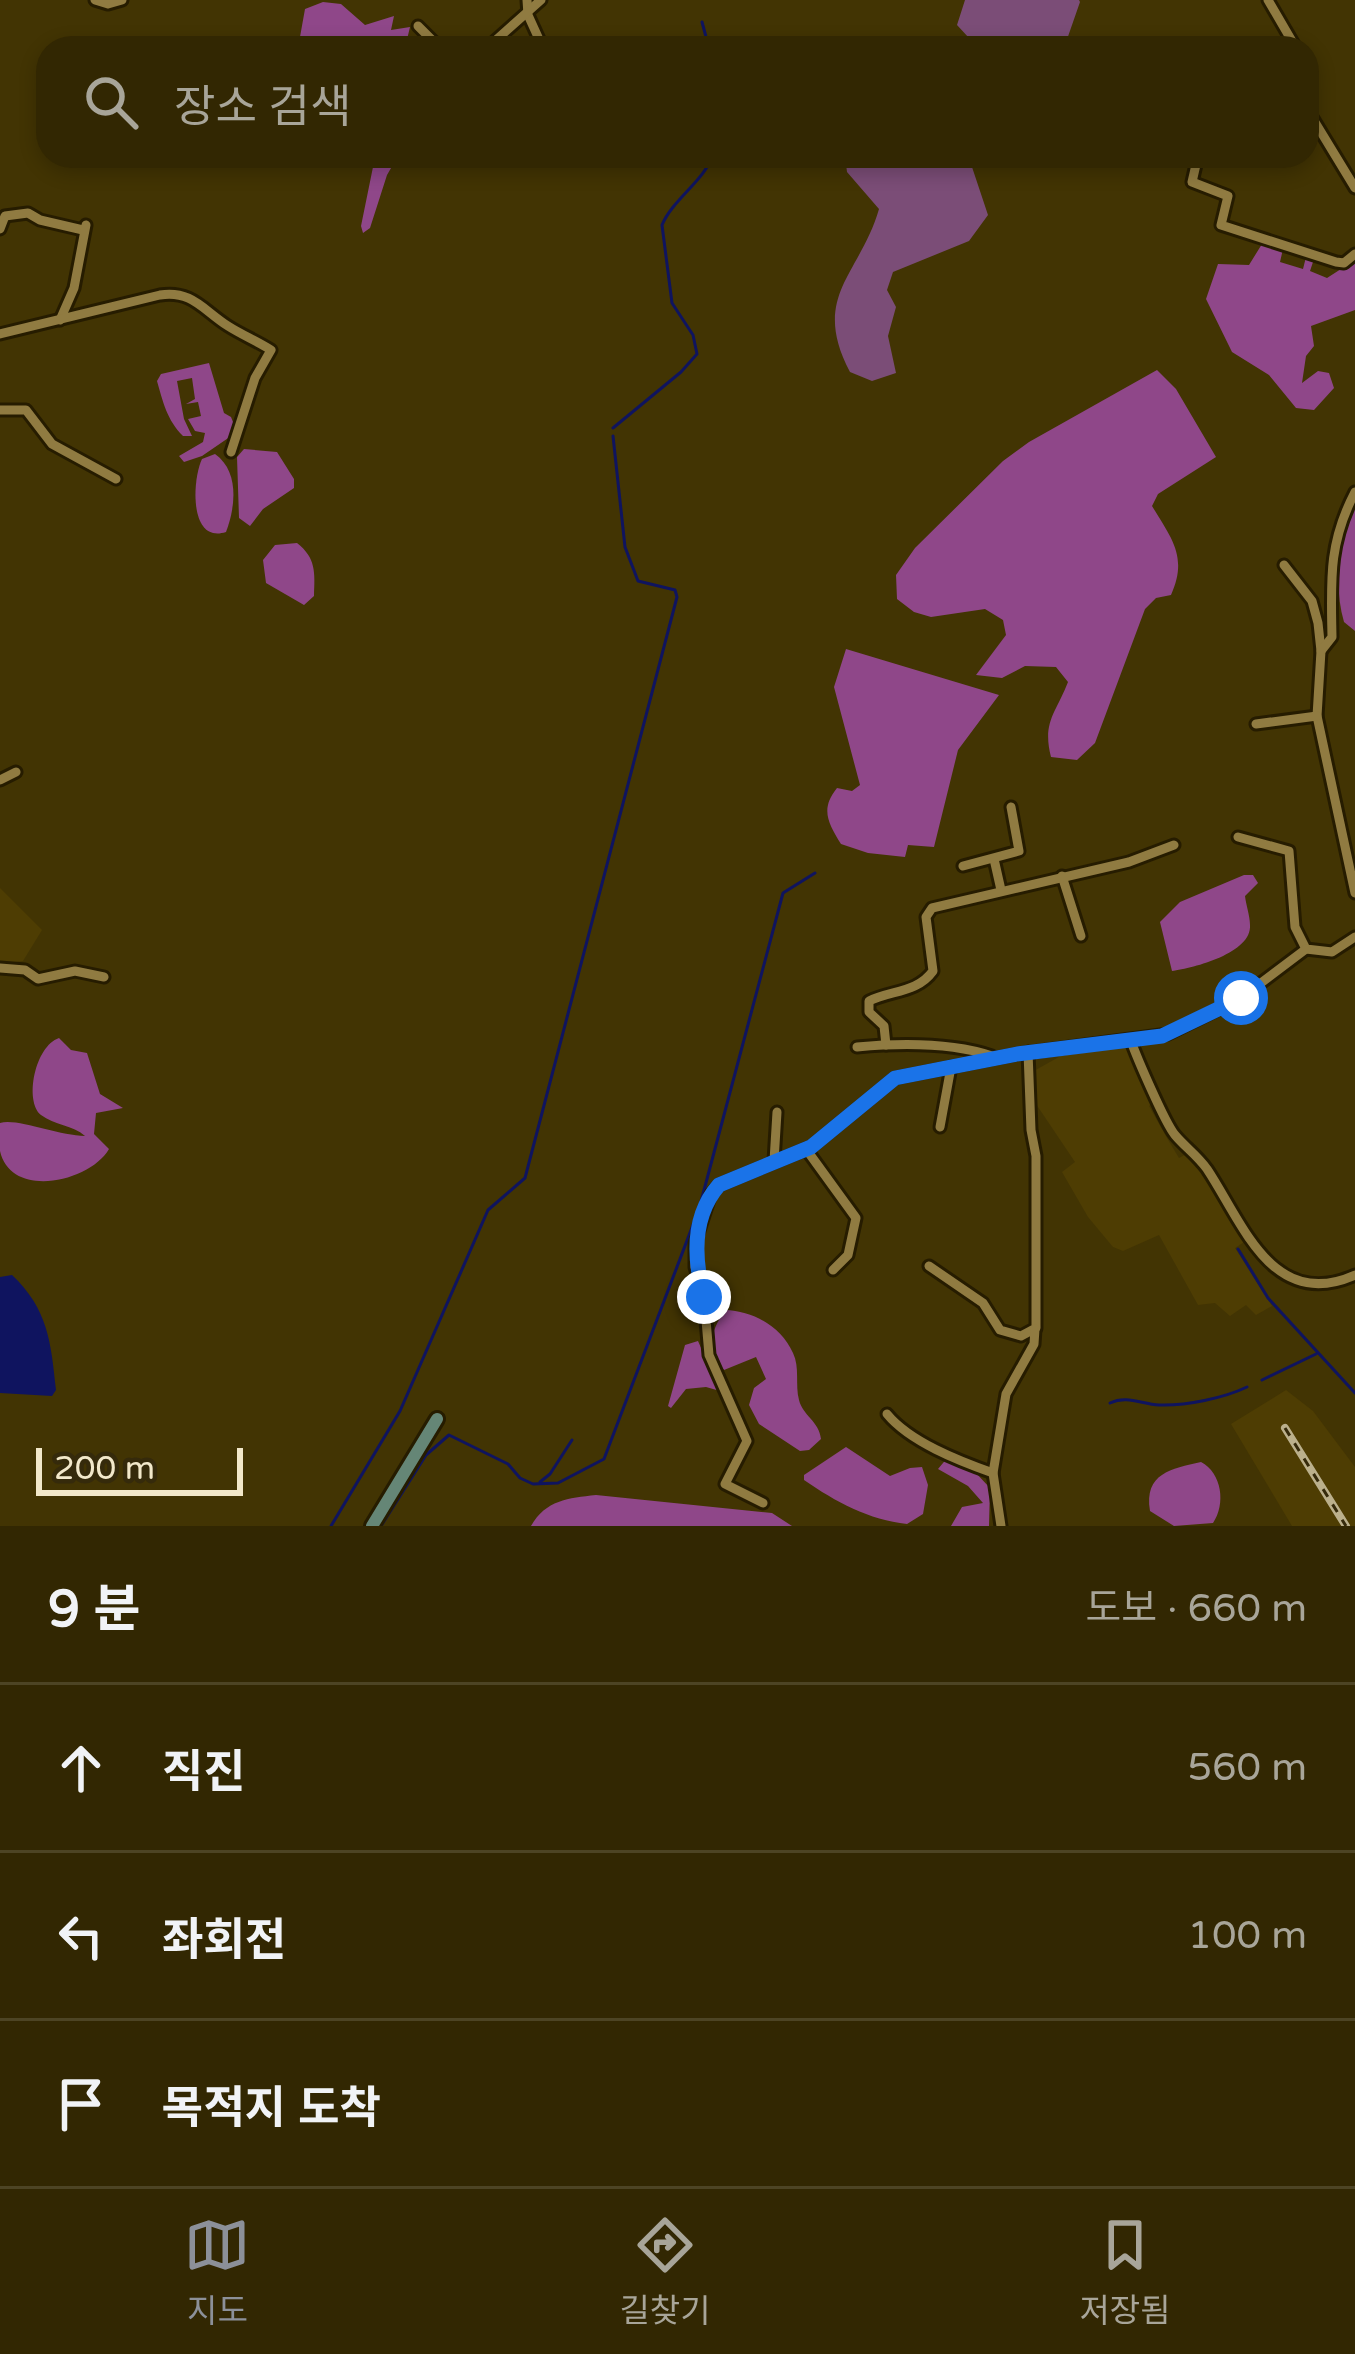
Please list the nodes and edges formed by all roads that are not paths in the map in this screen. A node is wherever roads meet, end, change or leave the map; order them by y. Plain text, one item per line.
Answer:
1 (95, 0) edge
2 (122, 0) edge
3 (527, 0) edge
4 (542, 0) edge
5 (1268, 0) edge
6 (528, 15) junction
7 (418, 26) dead end
8 (428, 36) edge
9 (502, 36) edge
10 (538, 36) edge
11 (1289, 36) edge
12 (1319, 131) edge
13 (1195, 168) edge
14 (1355, 188) edge
15 (0, 229) edge
16 (1355, 254) edge
17 (60, 320) junction
18 (0, 334) edge
19 (0, 410) edge
20 (231, 452) dead end
21 (116, 479) dead end
22 (1355, 492) edge
23 (1283, 565) dead end
24 (1322, 651) junction
25 (1317, 716) junction
26 (1256, 724) dead end
27 (16, 772) dead end
28 (0, 780) edge
29 (1011, 807) dead end
30 (1238, 837) dead end
31 (1174, 845) dead end
32 (994, 859) junction
33 (963, 866) dead end
34 (1062, 876) junction
35 (1001, 890) junction
36 (1355, 893) edge
37 (1081, 936) dead end
38 (1355, 937) edge
39 (1306, 949) junction
40 (0, 968) edge
41 (104, 977) dead end
42 (1131, 1041) junction
43 (886, 1045) junction
44 (857, 1047) dead end
45 (1028, 1052) junction
46 (997, 1058) junction
47 (951, 1067) junction
48 (777, 1112) dead end
49 (940, 1127) dead end
50 (806, 1149) junction
51 (774, 1161) junction
52 (929, 1266) dead end
53 (833, 1270) dead end
54 (1355, 1275) edge
55 (1034, 1329) junction
56 (887, 1414) dead end
57 (437, 1419) dead end
58 (993, 1473) junction
59 (763, 1503) dead end
60 (372, 1526) edge
61 (1001, 1526) edge

1 - 2 street
3 - 6 street
4 - 6 street
5 - 11 street
6 - 9 street
6 - 10 street
7 - 8 street
12 - 14 street
13 - 16 street
15 - 17 street
17 - 18 street
17 - 20 street
19 - 21 street
22 - 24 street
23 - 24 street
24 - 25 street
25 - 26 street
25 - 36 street
27 - 28 street
29 - 32 street
30 - 39 street
31 - 34 street
32 - 33 street
32 - 35 street
34 - 35 street
34 - 37 street
35 - 43 street
38 - 39 street
39 - 42 street
40 - 41 street
42 - 45 street
42 - 54 street
43 - 44 street
43 - 46 street
45 - 46 street
45 - 55 street
46 - 47 street
47 - 49 street
47 - 50 street
48 - 51 street
50 - 51 street
50 - 53 street
51 - 59 street
52 - 55 street
55 - 58 street
56 - 58 street
57 - 60 main road
58 - 61 street

